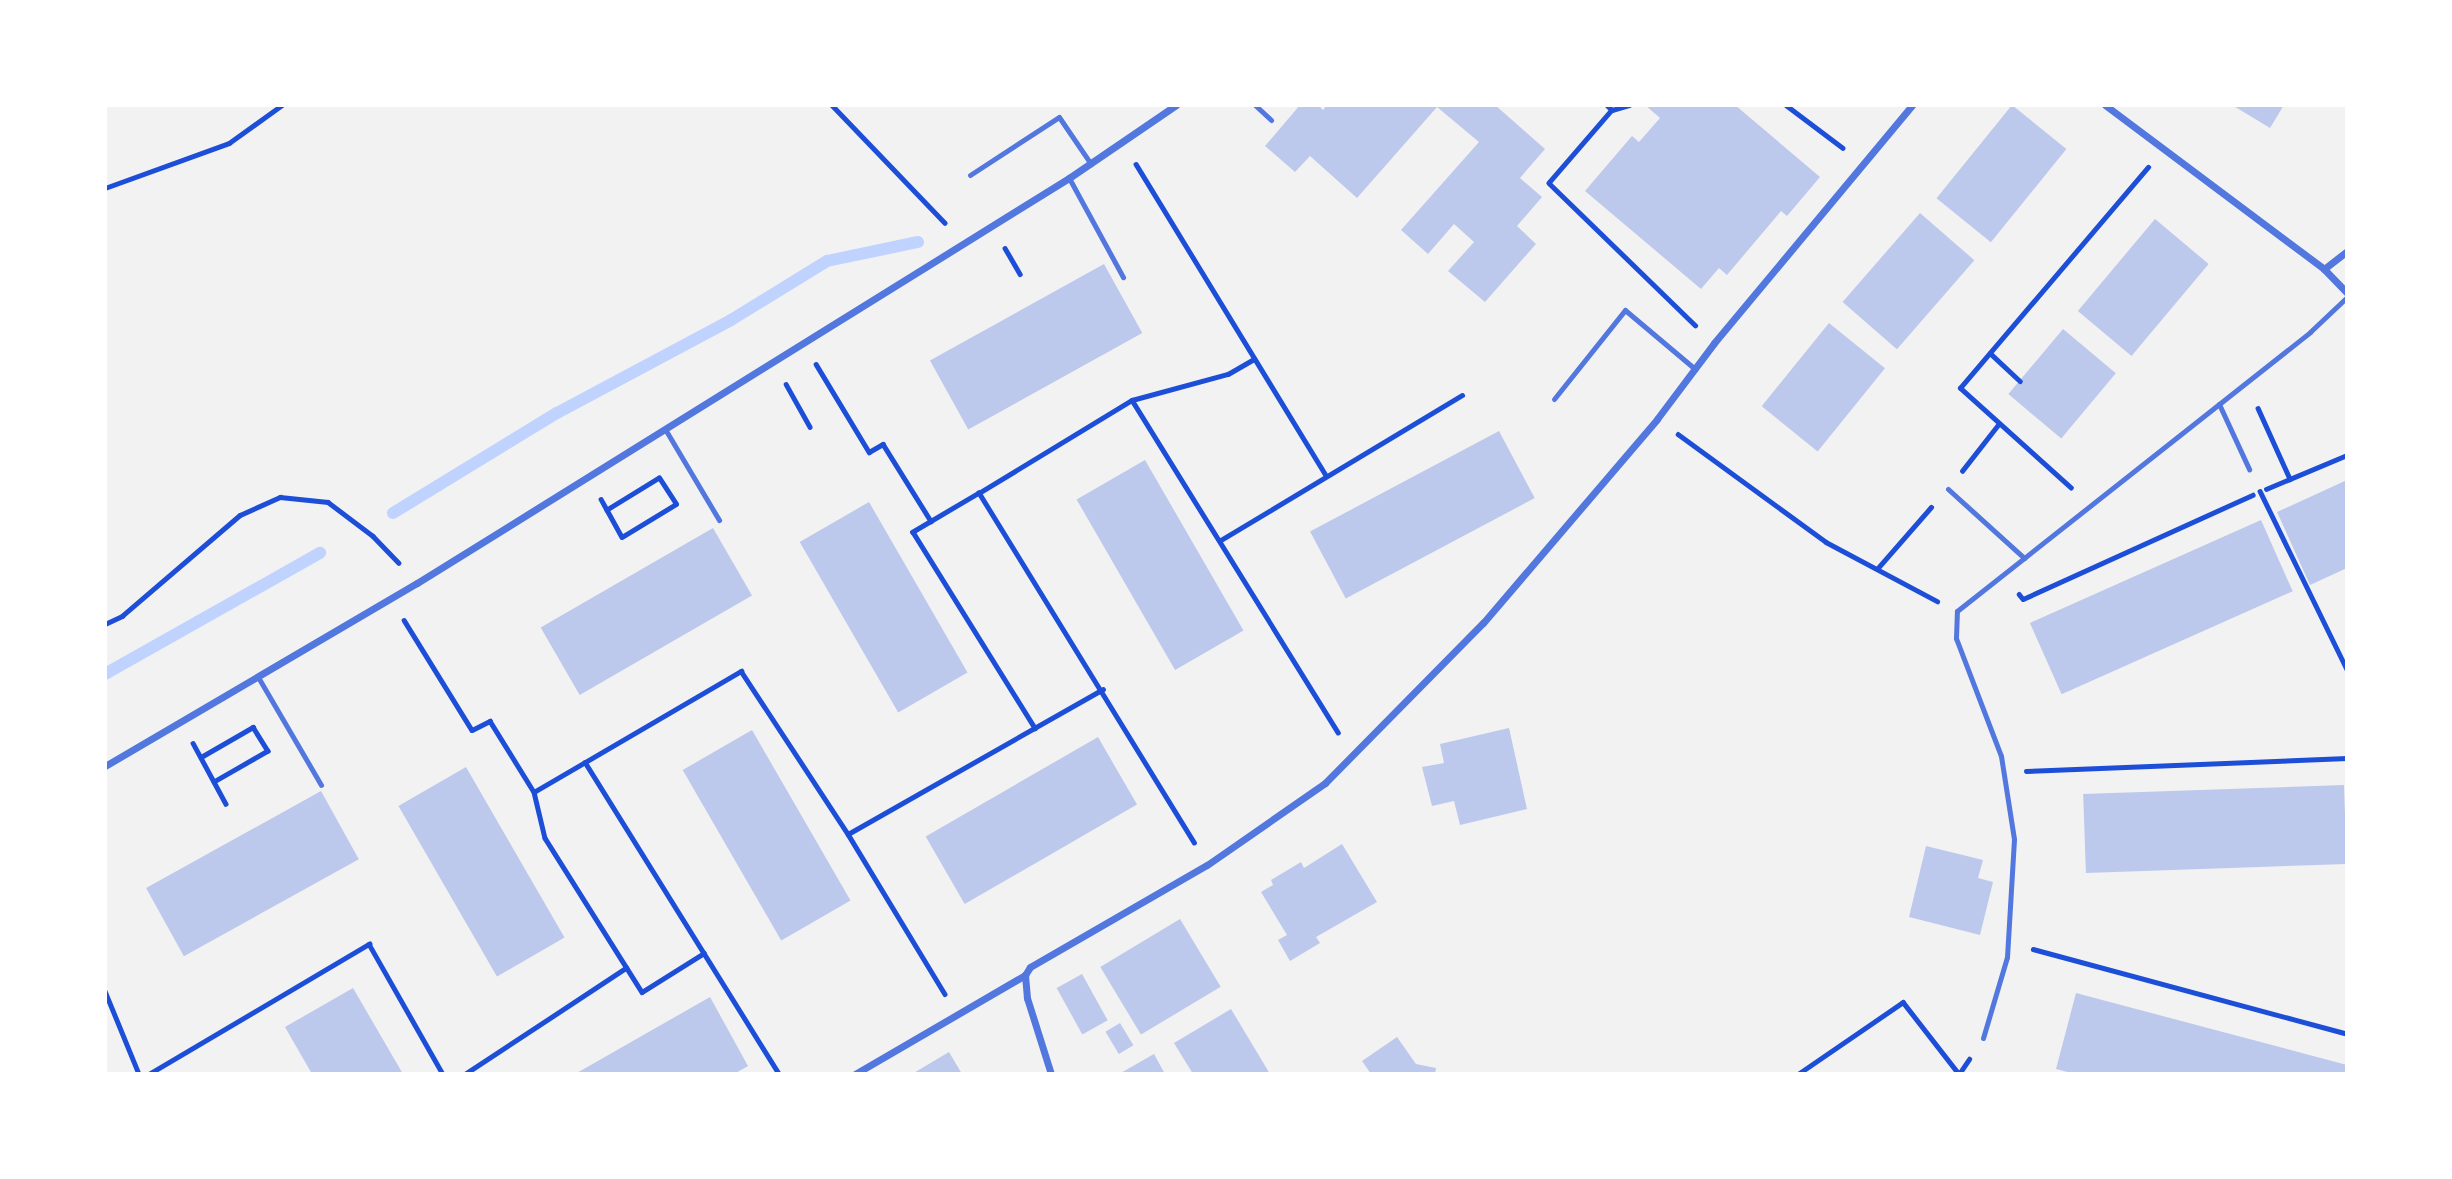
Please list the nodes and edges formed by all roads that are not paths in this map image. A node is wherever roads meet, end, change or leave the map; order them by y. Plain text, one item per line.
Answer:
1 (1176, 105) edge
2 (1255, 105) edge
3 (1912, 105) edge
4 (2105, 105) edge
5 (1271, 120) dead end
6 (1091, 164) junction
7 (970, 175) dead end
8 (1069, 178) junction
9 (2347, 251) edge
10 (2324, 269) junction
11 (1123, 277) dead end
12 (2347, 295) edge
13 (1695, 369) junction
14 (1554, 399) dead end
15 (2219, 404) junction
16 (665, 429) junction
17 (2249, 469) dead end
18 (1948, 489) dead end
19 (719, 520) dead end
20 (2024, 558) junction
21 (258, 677) junction
22 (105, 766) edge
23 (321, 785) dead end
24 (1025, 975) junction
25 (1983, 1038) dead end
26 (855, 1074) edge
27 (1051, 1074) edge

1 - 6 street
2 - 5 lane
3 - 13 street
4 - 10 street
6 - 7 lane
6 - 8 street
8 - 11 lane
8 - 16 street
9 - 10 street
10 - 12 street
12 - 15 lane
13 - 14 lane
13 - 24 street
15 - 17 lane
15 - 20 lane
16 - 19 lane
16 - 21 street
18 - 20 lane
20 - 25 lane
21 - 22 street
21 - 23 lane
24 - 26 street
24 - 27 street

